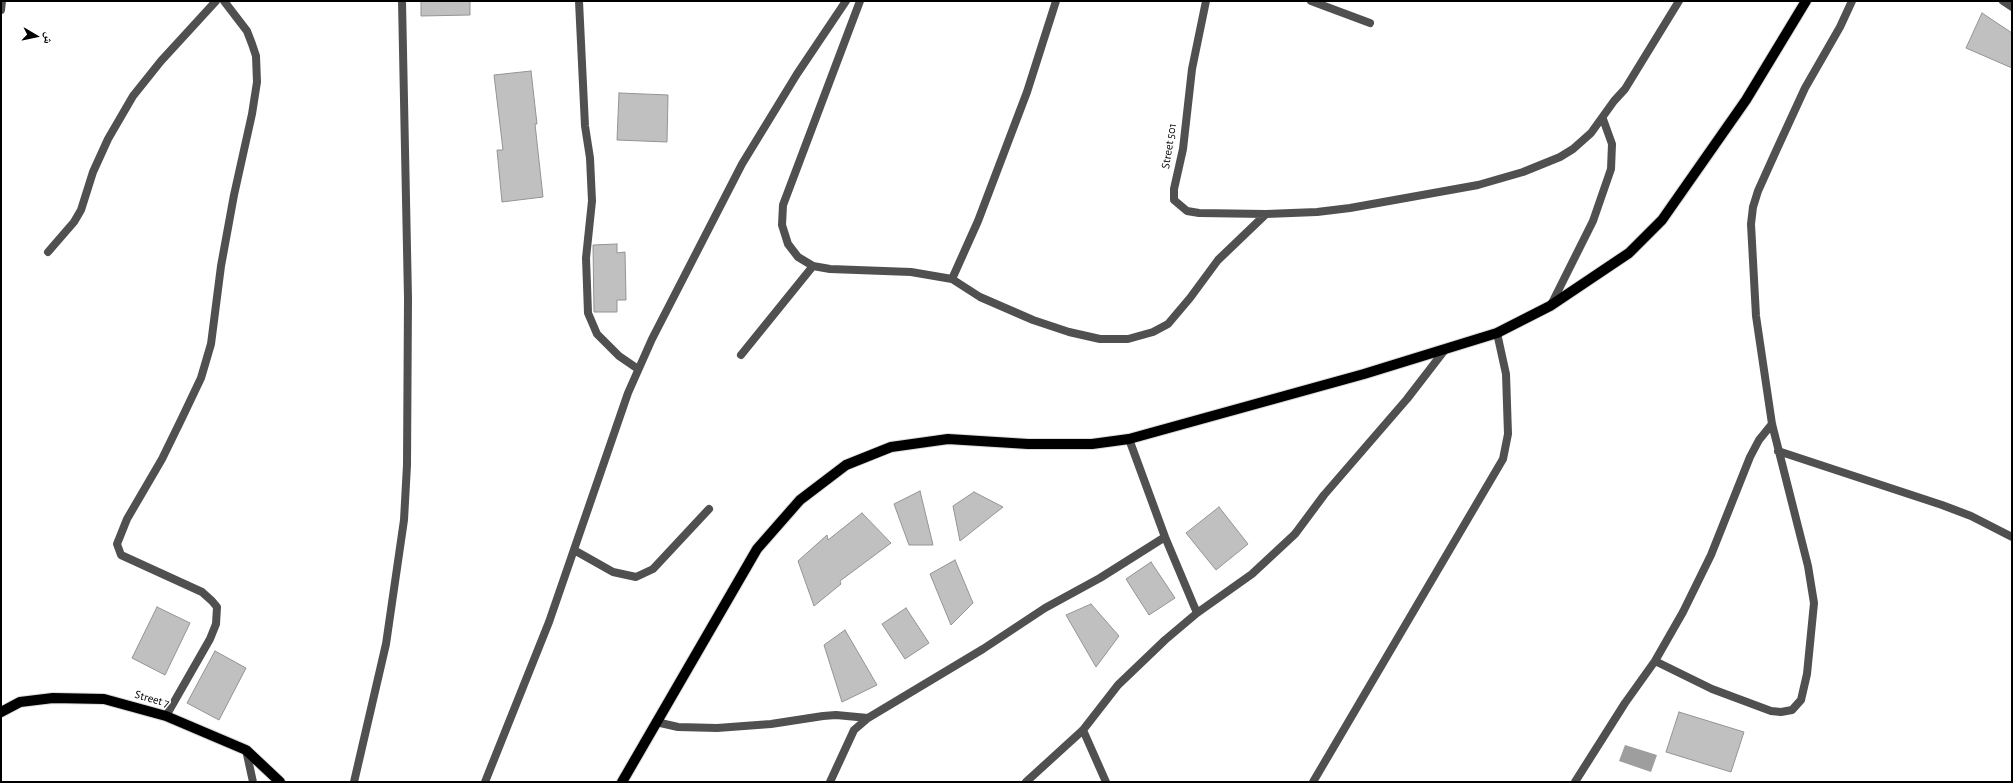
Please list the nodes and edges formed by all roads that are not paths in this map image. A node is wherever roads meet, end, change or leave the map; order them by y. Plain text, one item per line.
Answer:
1 (2, 1) edge
2 (216, 1) edge
3 (224, 1) edge
4 (402, 1) edge
5 (579, 1) edge
6 (846, 1) edge
7 (860, 1) edge
8 (1056, 1) edge
9 (1206, 1) edge
10 (1311, 1) edge
11 (1679, 1) edge
12 (1806, 1) edge
13 (1852, 1) edge
14 (2003, 1) edge
15 (2012, 7) edge
16 (1, 10) edge
17 (1370, 23) dead end
18 (1603, 119) junction
19 (1266, 214) junction
20 (48, 252) dead end
21 (813, 266) junction
22 (952, 279) junction
23 (1550, 306) junction
24 (1497, 333) junction
25 (1444, 351) junction
26 (741, 355) dead end
27 (638, 369) junction
28 (1772, 424) junction
29 (1129, 439) junction
30 (1778, 451) junction
31 (709, 509) dead end
32 (1165, 537) junction
33 (2012, 537) edge
34 (574, 550) junction
35 (1197, 613) junction
36 (1655, 661) junction
37 (1, 712) edge
38 (166, 716) junction
39 (868, 718) junction
40 (656, 722) junction
41 (1083, 730) junction
42 (246, 750) junction
43 (252, 782) edge
44 (280, 782) edge
45 (354, 782) edge
46 (485, 782) edge
47 (622, 782) edge
48 (830, 782) edge
49 (1026, 782) edge
50 (1106, 782) edge
51 (1313, 782) edge
52 (1575, 782) edge

1 - 16 street
2 - 20 street
3 - 38 street
4 - 45 street
5 - 27 street
6 - 27 street
7 - 21 street
8 - 22 street
9 - 19 street, Street 501
10 - 17 street
11 - 18 street
12 - 23 main road
13 - 28 street
14 - 15 street
18 - 19 street
18 - 23 street
19 - 22 street
21 - 22 street
21 - 26 street
23 - 24 main road
24 - 25 main road
24 - 51 street
25 - 29 main road
25 - 35 street
27 - 34 street
28 - 30 street
28 - 36 street
29 - 32 street
29 - 40 main road
30 - 33 street
30 - 36 street
31 - 34 street
32 - 35 street
32 - 39 street
34 - 46 street
35 - 41 street
36 - 52 street
37 - 38 main road, Street 7
38 - 42 main road, Street 7
39 - 40 street
39 - 48 street
40 - 47 main road
41 - 49 street
41 - 50 street
42 - 43 street
42 - 44 main road, Street 7

